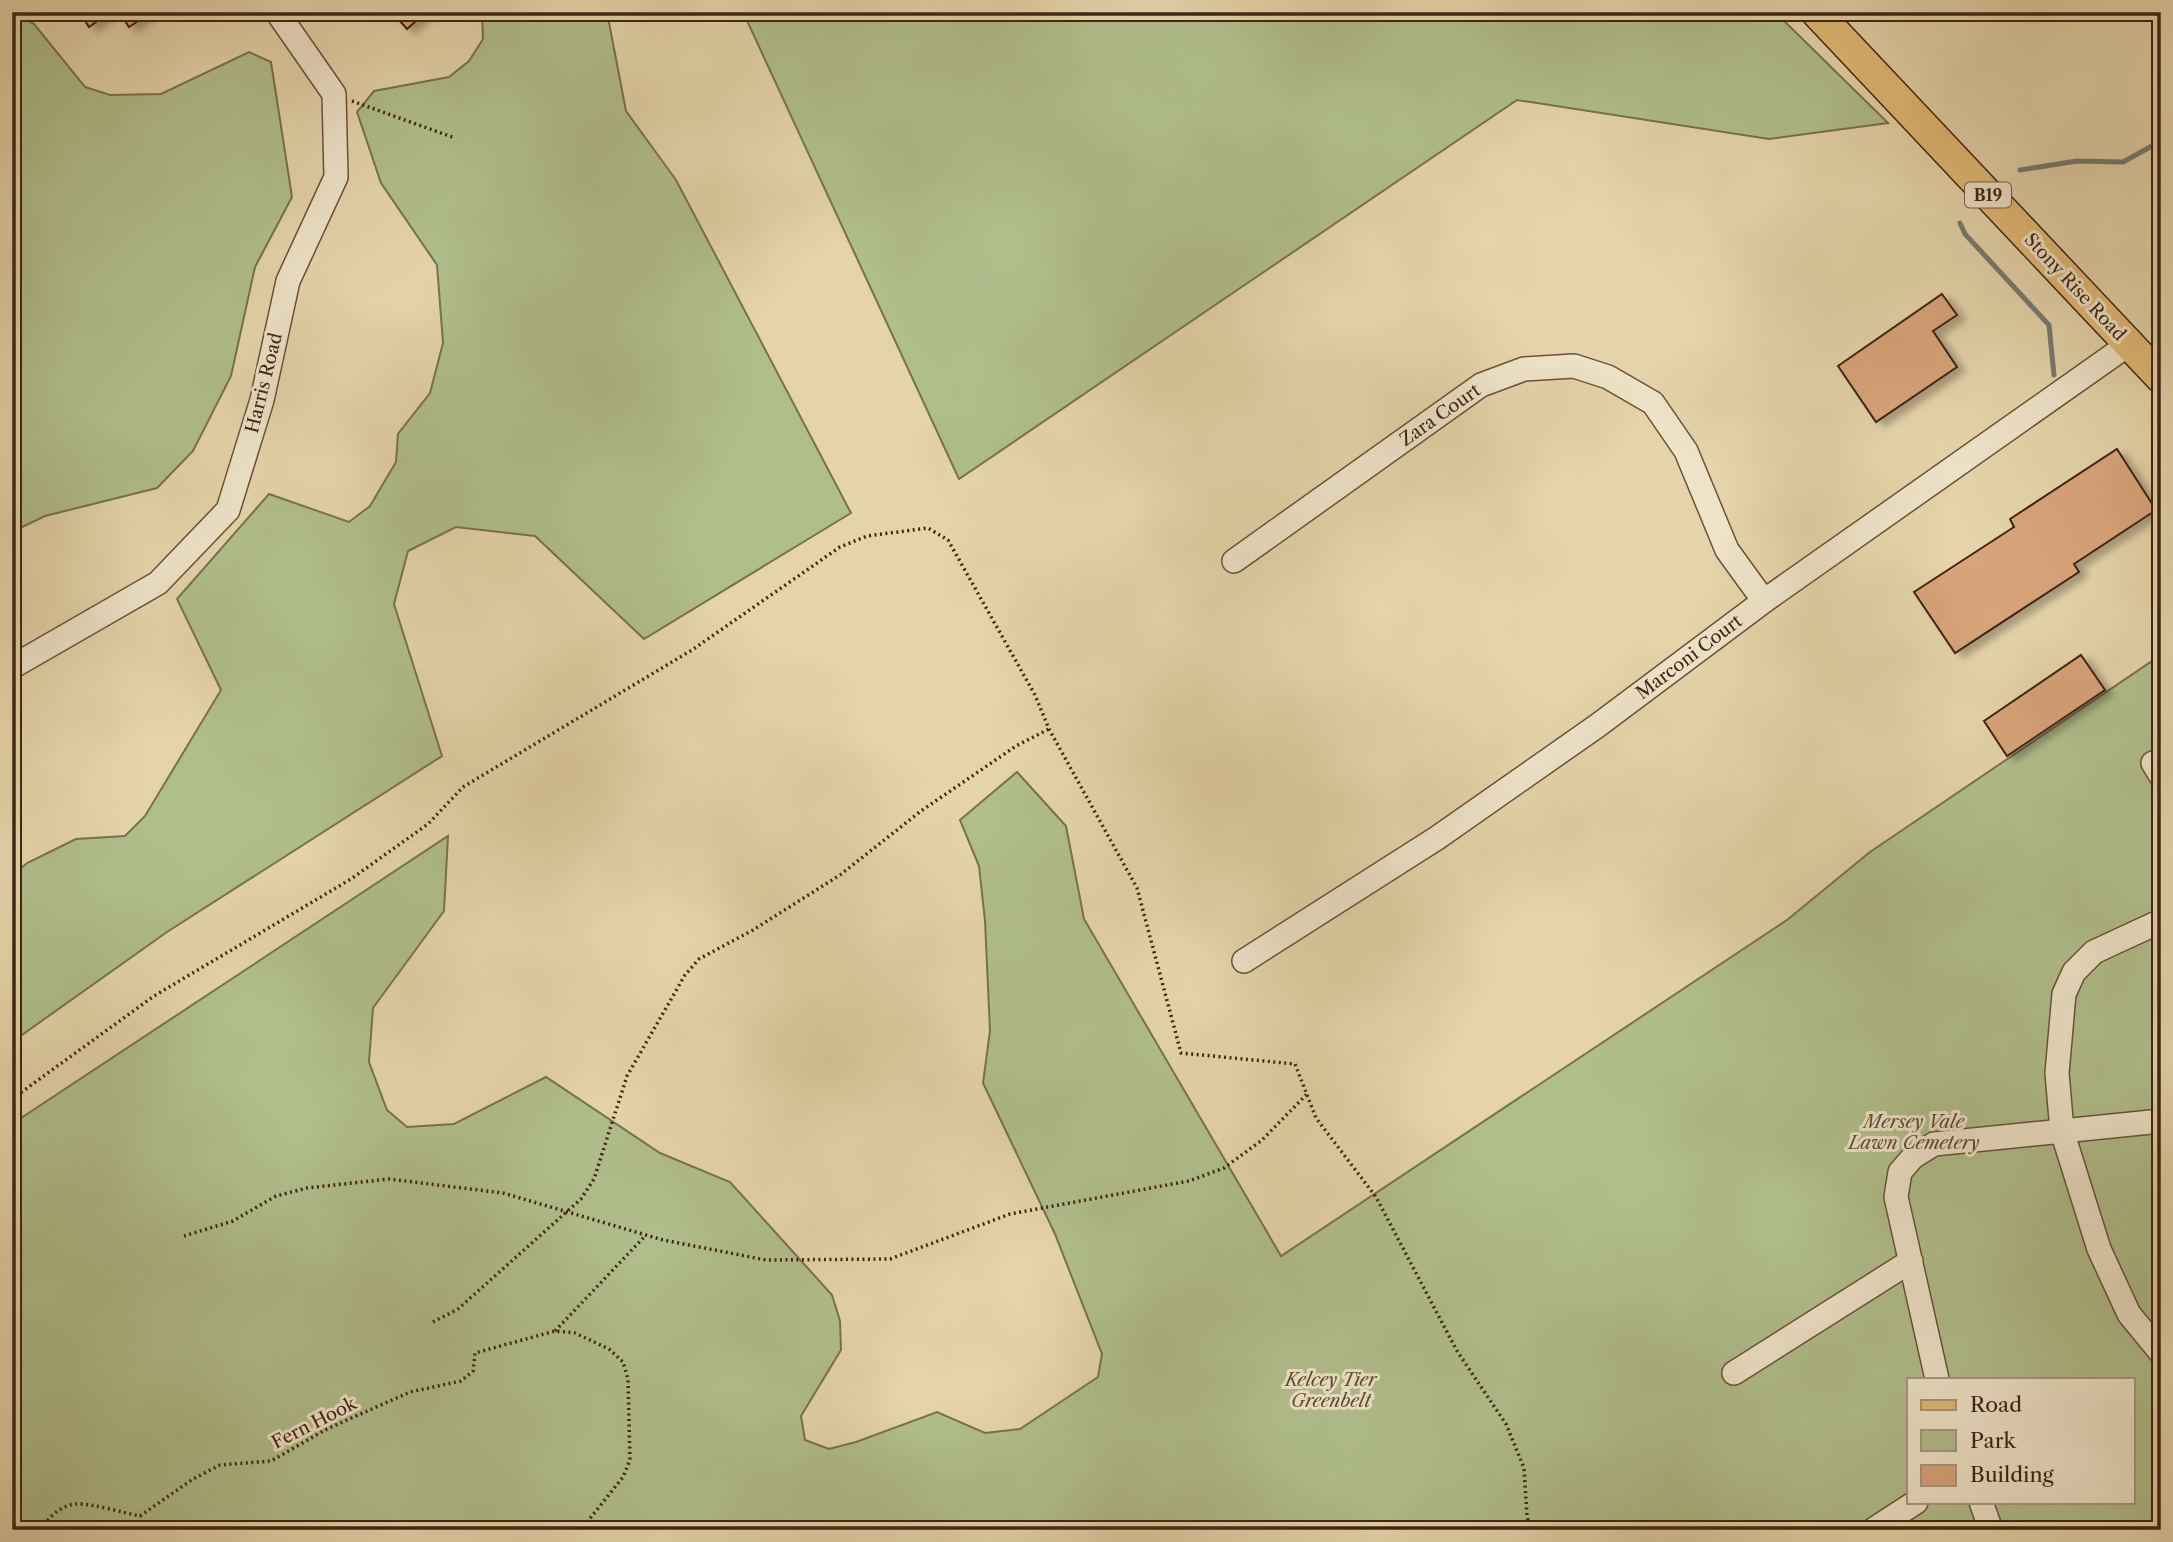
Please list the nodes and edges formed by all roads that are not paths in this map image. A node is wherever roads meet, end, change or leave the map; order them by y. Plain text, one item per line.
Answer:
1 (278, 12) edge
2 (1816, 12) edge
3 (2129, 344) junction
4 (2161, 378) edge
5 (1234, 561) dead end
6 (1764, 600) junction
7 (12, 667) edge
8 (2161, 921) edge
9 (1244, 961) dead end
10 (2161, 1121) edge
11 (2062, 1131) junction
12 (1910, 1261) junction
13 (2161, 1353) edge
14 (1734, 1373) dead end
15 (1937, 1378) edge
16 (1913, 1504) edge
17 (1982, 1504) edge
18 (1873, 1530) edge
19 (1991, 1530) edge

1 - 7 street, Harris Road
2 - 3 main road, Stony Rise Road / B19
3 - 4 main road, Stony Rise Road / B19
3 - 6 street, Marconi Court
5 - 6 street, Zara Court
6 - 9 street, Marconi Court
8 - 11 street
10 - 11 street
11 - 12 street
11 - 13 street
12 - 14 street
12 - 15 street
16 - 18 street
17 - 19 street

